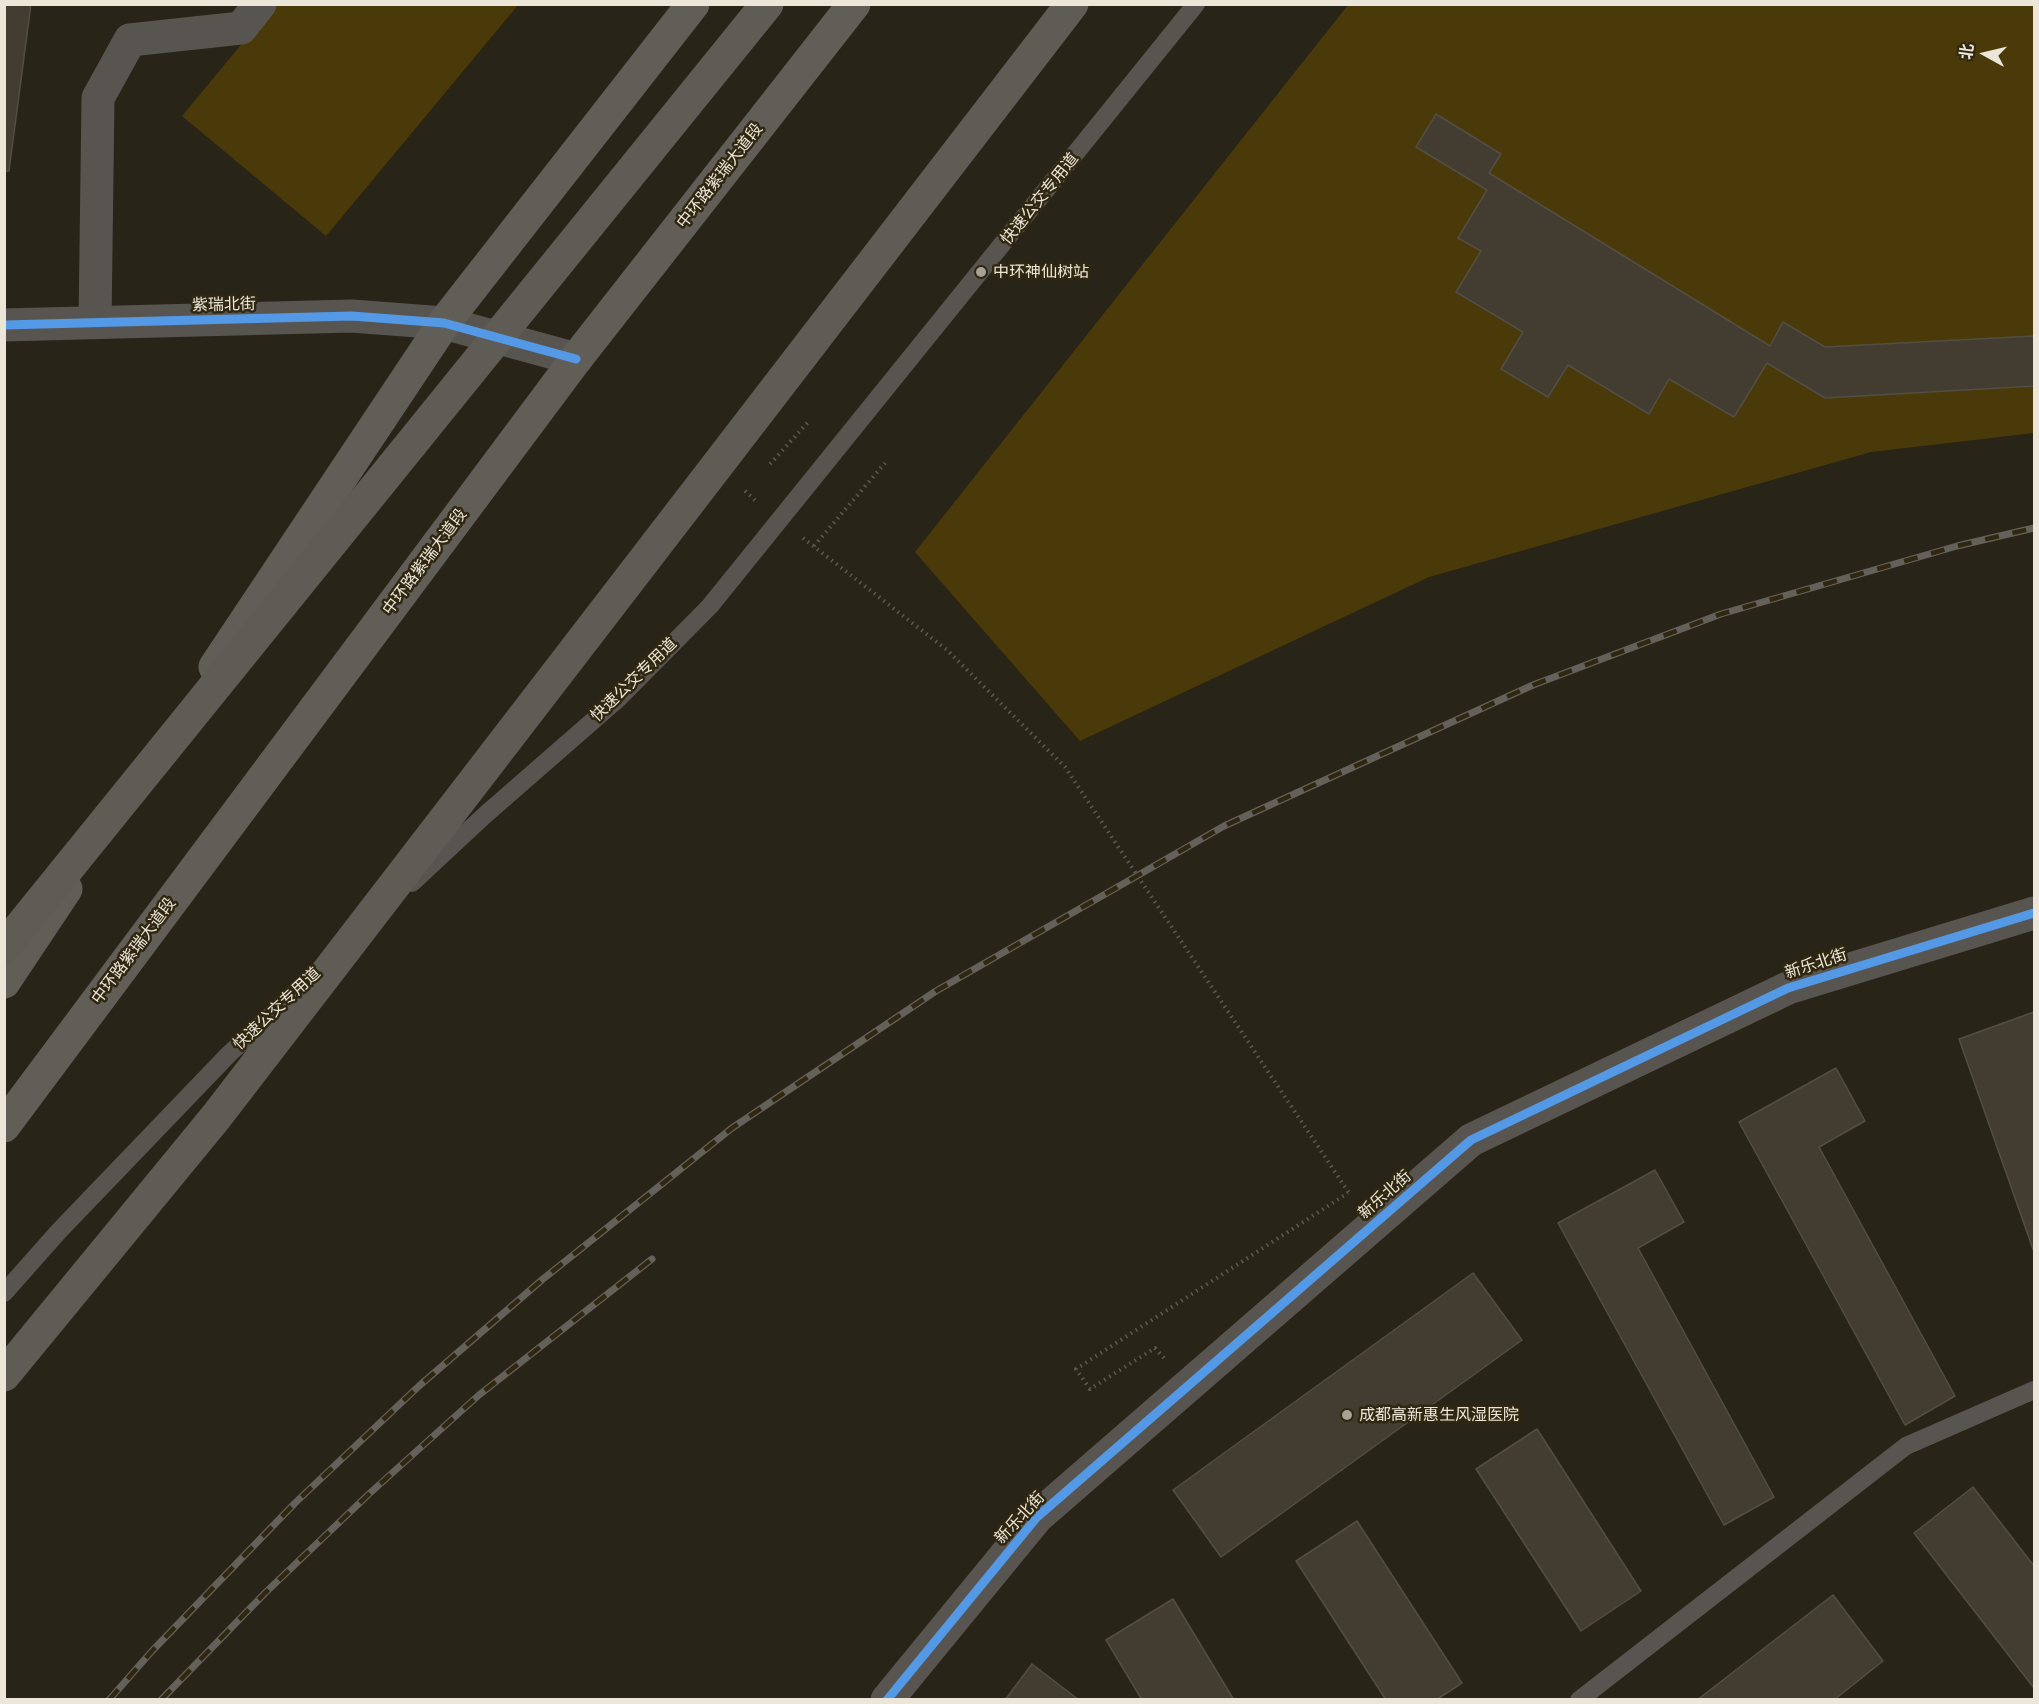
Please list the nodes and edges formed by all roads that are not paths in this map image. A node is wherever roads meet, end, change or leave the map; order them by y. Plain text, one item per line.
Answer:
1 (260, 4) edge
2 (693, 4) edge
3 (767, 4) edge
4 (854, 4) edge
5 (1072, 4) edge
6 (1196, 4) edge
7 (95, 323) junction
8 (444, 323) junction
9 (4, 325) edge
10 (576, 359) junction
11 (2034, 913) edge
12 (4, 947) edge
13 (4, 982) edge
14 (4, 1126) edge
15 (4, 1293) edge
16 (4, 1375) edge
17 (2034, 1390) edge
18 (887, 1700) edge
19 (1580, 1700) edge

1 - 7 street
2 - 8 main road
3 - 12 highway
4 - 10 main road, 中环路紫瑞大道段
5 - 16 highway
6 - 15 lane, 快速公交专用道
7 - 8 street, 紫瑞北街
7 - 9 street, 紫瑞北街
8 - 10 street, 紫瑞北街
8 - 13 main road
10 - 14 main road, 中环路紫瑞大道段
11 - 18 street, 新乐北街
17 - 19 lane

